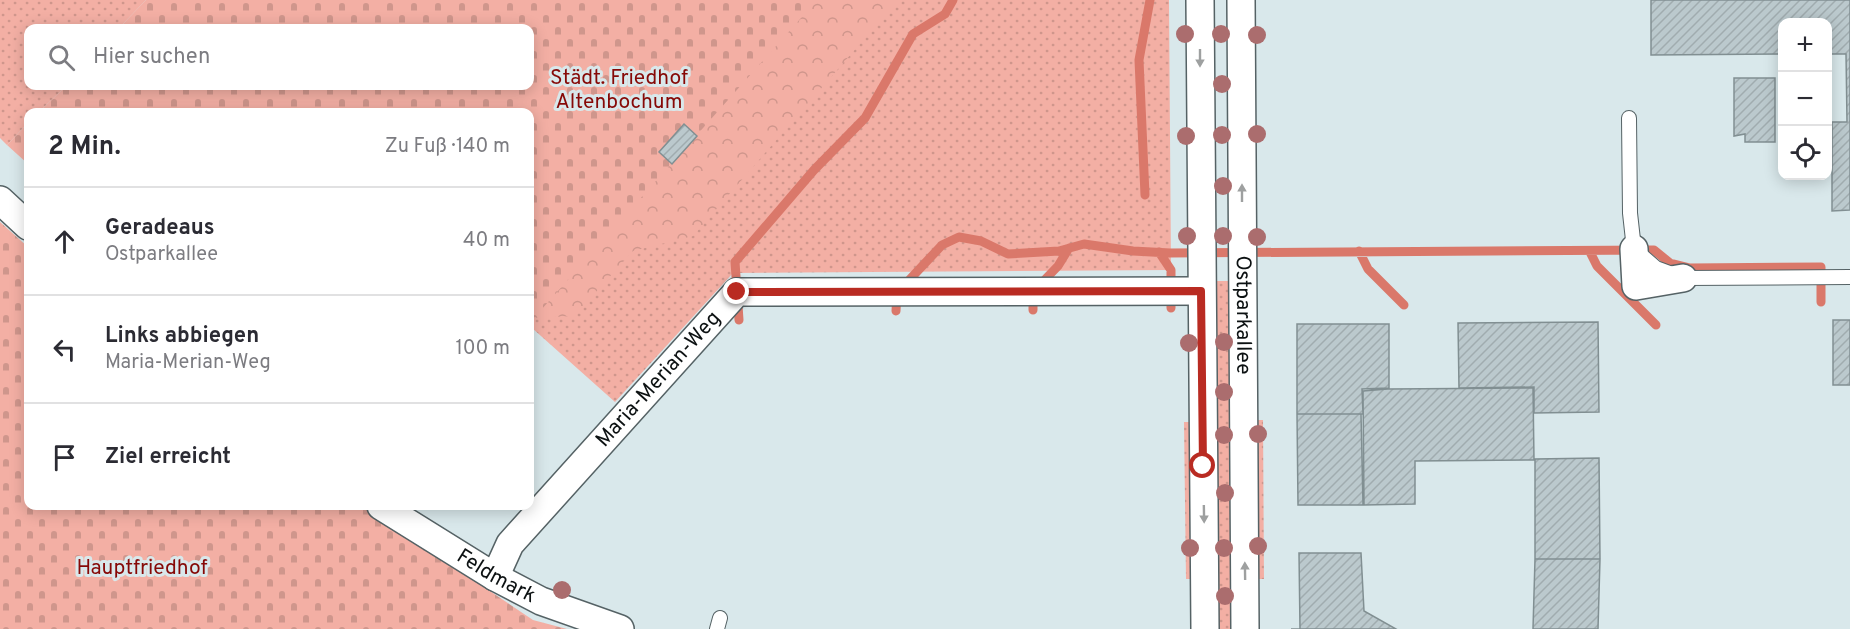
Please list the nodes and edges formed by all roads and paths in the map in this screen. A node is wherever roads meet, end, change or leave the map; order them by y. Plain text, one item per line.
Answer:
1 (1200, 0) edge
2 (1241, 0) edge
3 (1629, 118) dead end
4 (0, 200) edge
5 (24, 222) edge
6 (1634, 249) junction
7 (1850, 277) edge
8 (1683, 278) junction
9 (1201, 291) junction
10 (387, 510) edge
11 (495, 577) junction
12 (620, 629) edge
13 (1205, 629) edge
14 (1245, 629) edge

1 -> 9 street, Ostparkallee
14 -> 2 street, Ostparkallee
3 - 6 lane
4 - 5 street
6 - 8 lane
6 - 8 street
7 - 8 lane
9 - 11 street, Maria-Merian-Weg
9 -> 13 street, Ostparkallee
10 - 11 street, Feldmark
11 - 12 street, Feldmark

